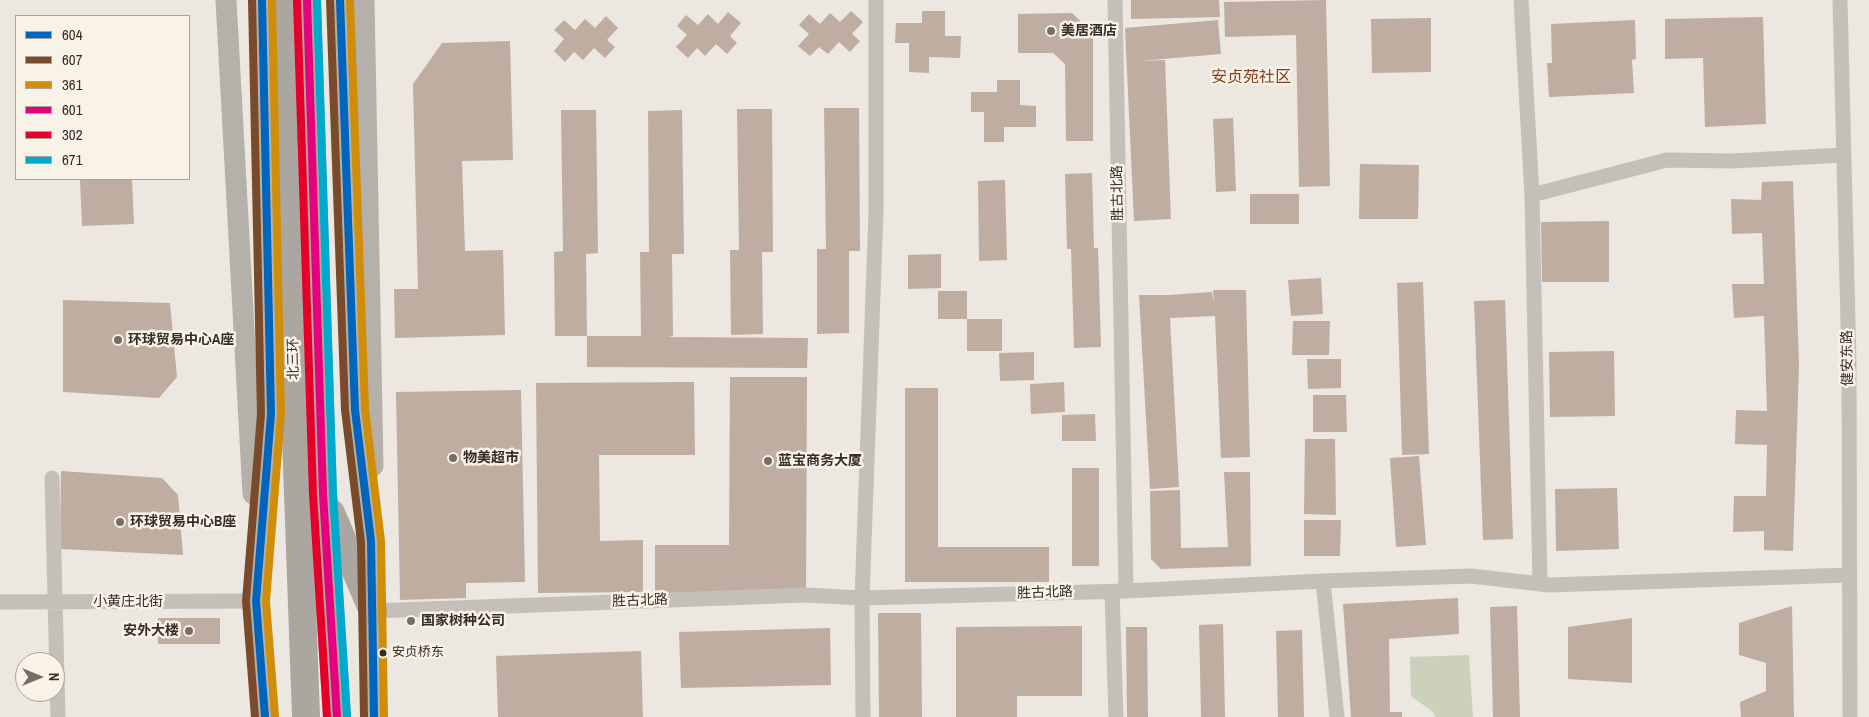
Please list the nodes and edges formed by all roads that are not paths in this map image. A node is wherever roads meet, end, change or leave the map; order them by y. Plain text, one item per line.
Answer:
1 (226, 0) edge
2 (262, 0) edge
3 (285, 0) edge
4 (307, 0) edge
5 (340, 0) edge
6 (364, 0) edge
7 (876, 0) edge
8 (1114, 0) edge
9 (1522, 0) edge
10 (1840, 0) edge
11 (1844, 155) junction
12 (1532, 195) junction
13 (296, 412) junction
14 (52, 478) dead end
15 (324, 494) junction
16 (371, 541) junction
17 (258, 573) junction
18 (1849, 575) junction
19 (1323, 581) junction
20 (1540, 584) junction
21 (1119, 591) junction
22 (862, 598) junction
23 (256, 600) junction
24 (0, 602) edge
25 (55, 602) junction
26 (373, 611) junction
27 (58, 717) edge
28 (265, 717) edge
29 (306, 717) edge
30 (337, 717) edge
31 (374, 717) edge
32 (863, 717) edge
33 (1116, 717) edge
34 (1337, 717) edge
35 (1850, 717) edge

1 - 17 street
2 - 13 street
3 - 13 highway, 北三环
4 - 13 highway, 北三环
5 - 16 street
6 - 16 street
7 - 22 street
8 - 21 street, 胜古北路
9 - 12 street
10 - 11 street, 健安东路
11 - 12 street
11 - 18 street, 健安东路
12 - 20 street
13 - 15 highway, 北三环
13 - 17 street
13 - 29 highway, 北三环
14 - 25 street
15 - 26 highway
15 - 30 highway, 北三环
16 - 26 street
17 - 23 street
18 - 20 street
18 - 35 street, 健安东路
19 - 20 street
19 - 21 street
19 - 34 street
21 - 22 street, 胜古北路
21 - 33 street
22 - 26 street, 胜古北路
22 - 32 street
23 - 25 street, 小黄庄北街
23 - 28 street
24 - 25 street, 小黄庄北街
25 - 27 street
26 - 31 street

